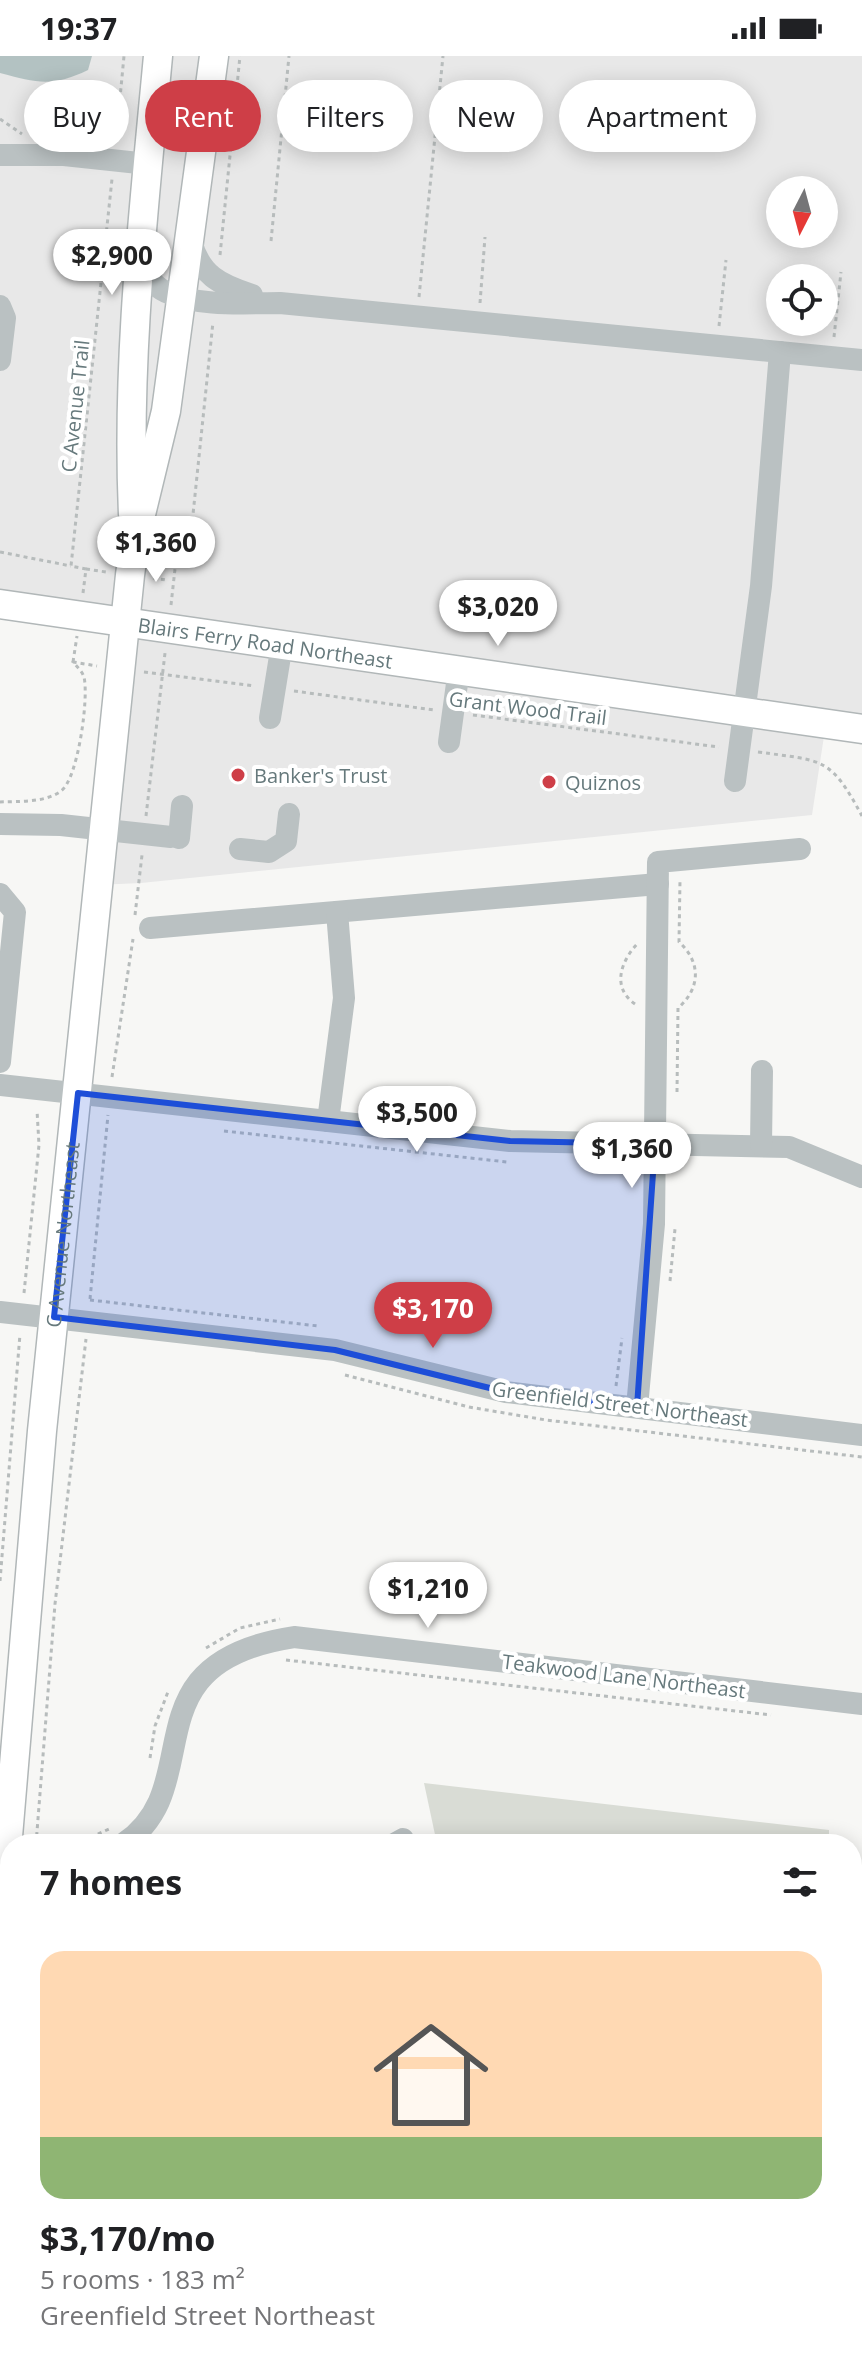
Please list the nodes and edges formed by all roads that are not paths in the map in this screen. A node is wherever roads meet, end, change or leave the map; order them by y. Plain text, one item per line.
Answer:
1 (158, 56) edge
2 (214, 56) edge
3 (0, 155) edge
4 (148, 164) junction
5 (191, 241) junction
6 (141, 264) junction
7 (184, 297) junction
8 (280, 303) junction
9 (0, 306) edge
10 (780, 352) junction
11 (0, 360) edge
12 (862, 360) edge
13 (135, 539) junction
14 (0, 604) edge
15 (125, 622) junction
16 (282, 644) junction
17 (459, 669) junction
18 (746, 710) junction
19 (270, 718) dead end
20 (862, 729) edge
21 (449, 742) dead end
22 (735, 781) dead end
23 (182, 806) dead end
24 (289, 814) dead end
25 (0, 824) edge
26 (102, 830) junction
27 (240, 849) dead end
28 (800, 849) dead end
29 (658, 884) junction
30 (0, 894) edge
31 (337, 912) junction
32 (150, 928) dead end
33 (0, 1062) edge
34 (762, 1071) dead end
35 (0, 1085) edge
36 (78, 1093) junction
37 (328, 1121) junction
38 (655, 1144) junction
39 (761, 1145) junction
40 (862, 1177) edge
41 (0, 1312) edge
42 (54, 1317) junction
43 (637, 1407) junction
44 (862, 1435) edge
45 (862, 1704) edge
46 (8, 1834) edge
47 (120, 1834) edge

1 - 4 main road, C Avenue Northeast
2 - 5 main road, C Avenue Northeast
3 - 4 street
4 - 6 main road, C Avenue Northeast
5 - 7 main road, C Avenue Northeast
5 - 8 street
6 - 7 street
6 - 13 main road, C Avenue Northeast
7 - 8 street
7 - 13 main road, C Avenue Northeast
8 - 10 street
9 - 11 street
10 - 12 street
10 - 18 street
13 - 15 main road, C Avenue Northeast
14 - 15 main road, Blairs Ferry Road Northeast
15 - 16 main road, Blairs Ferry Road Northeast
15 - 26 main road, C Avenue Northeast
16 - 17 main road, Blairs Ferry Road Northeast
16 - 19 street
17 - 18 main road, Blairs Ferry Road Northeast
17 - 21 street
18 - 20 main road, Blairs Ferry Road Northeast
18 - 22 street
23 - 26 street
24 - 27 street
25 - 26 street
26 - 36 main road, C Avenue Northeast
28 - 29 street
29 - 31 street
29 - 38 street
30 - 33 street
31 - 32 street
31 - 37 street
34 - 39 street
35 - 36 street
36 - 37 street
36 - 42 main road, C Avenue Northeast
37 - 38 street
38 - 39 street
38 - 43 street
39 - 40 street
41 - 42 street, Greenfield Street Northeast
42 - 43 street, Greenfield Street Northeast
42 - 46 main road, C Avenue Northeast
43 - 44 street, Greenfield Street Northeast
45 - 47 street, Teakwood Lane Northeast

